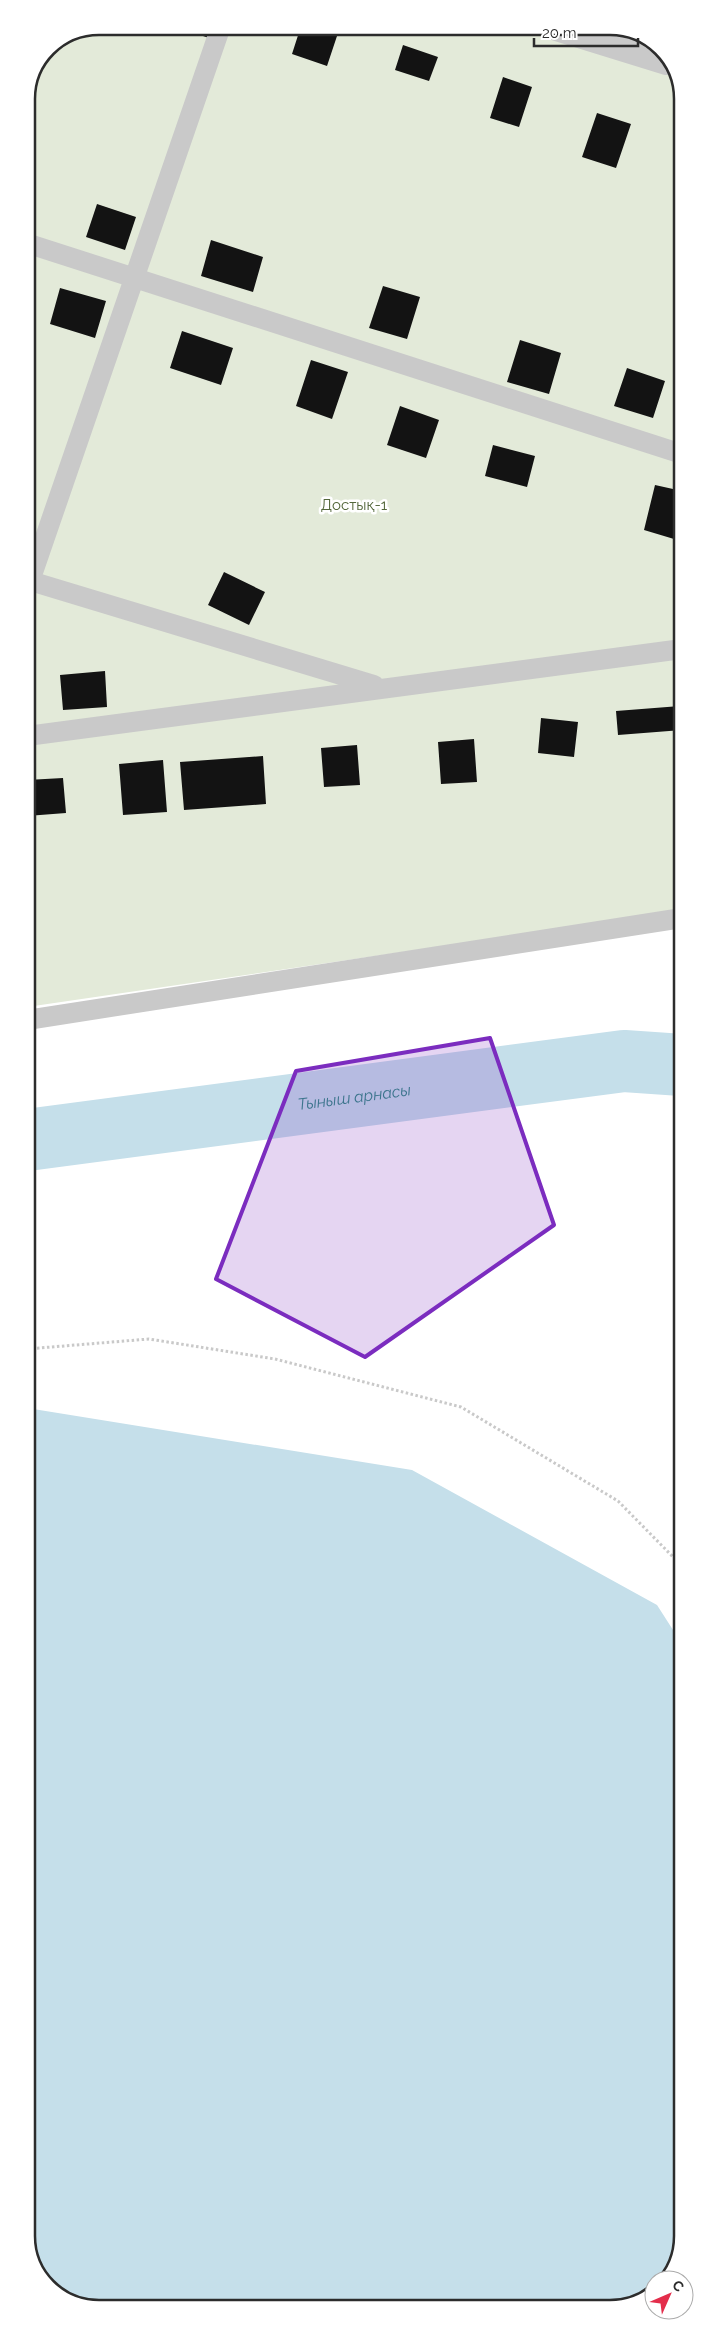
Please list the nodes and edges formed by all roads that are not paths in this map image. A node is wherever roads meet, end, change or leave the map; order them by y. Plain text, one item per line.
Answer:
1 (218, 35) edge
2 (584, 35) edge
3 (658, 57) edge
4 (35, 246) edge
5 (134, 278) junction
6 (674, 451) edge
7 (35, 560) edge
8 (35, 582) edge
9 (674, 650) edge
10 (380, 688) junction
11 (35, 735) edge
12 (674, 919) edge
13 (35, 1019) edge

1 - 5 lane
2 - 3 street
4 - 5 lane
5 - 6 lane
5 - 7 lane
8 - 10 lane
9 - 10 lane
10 - 11 lane
12 - 13 lane

